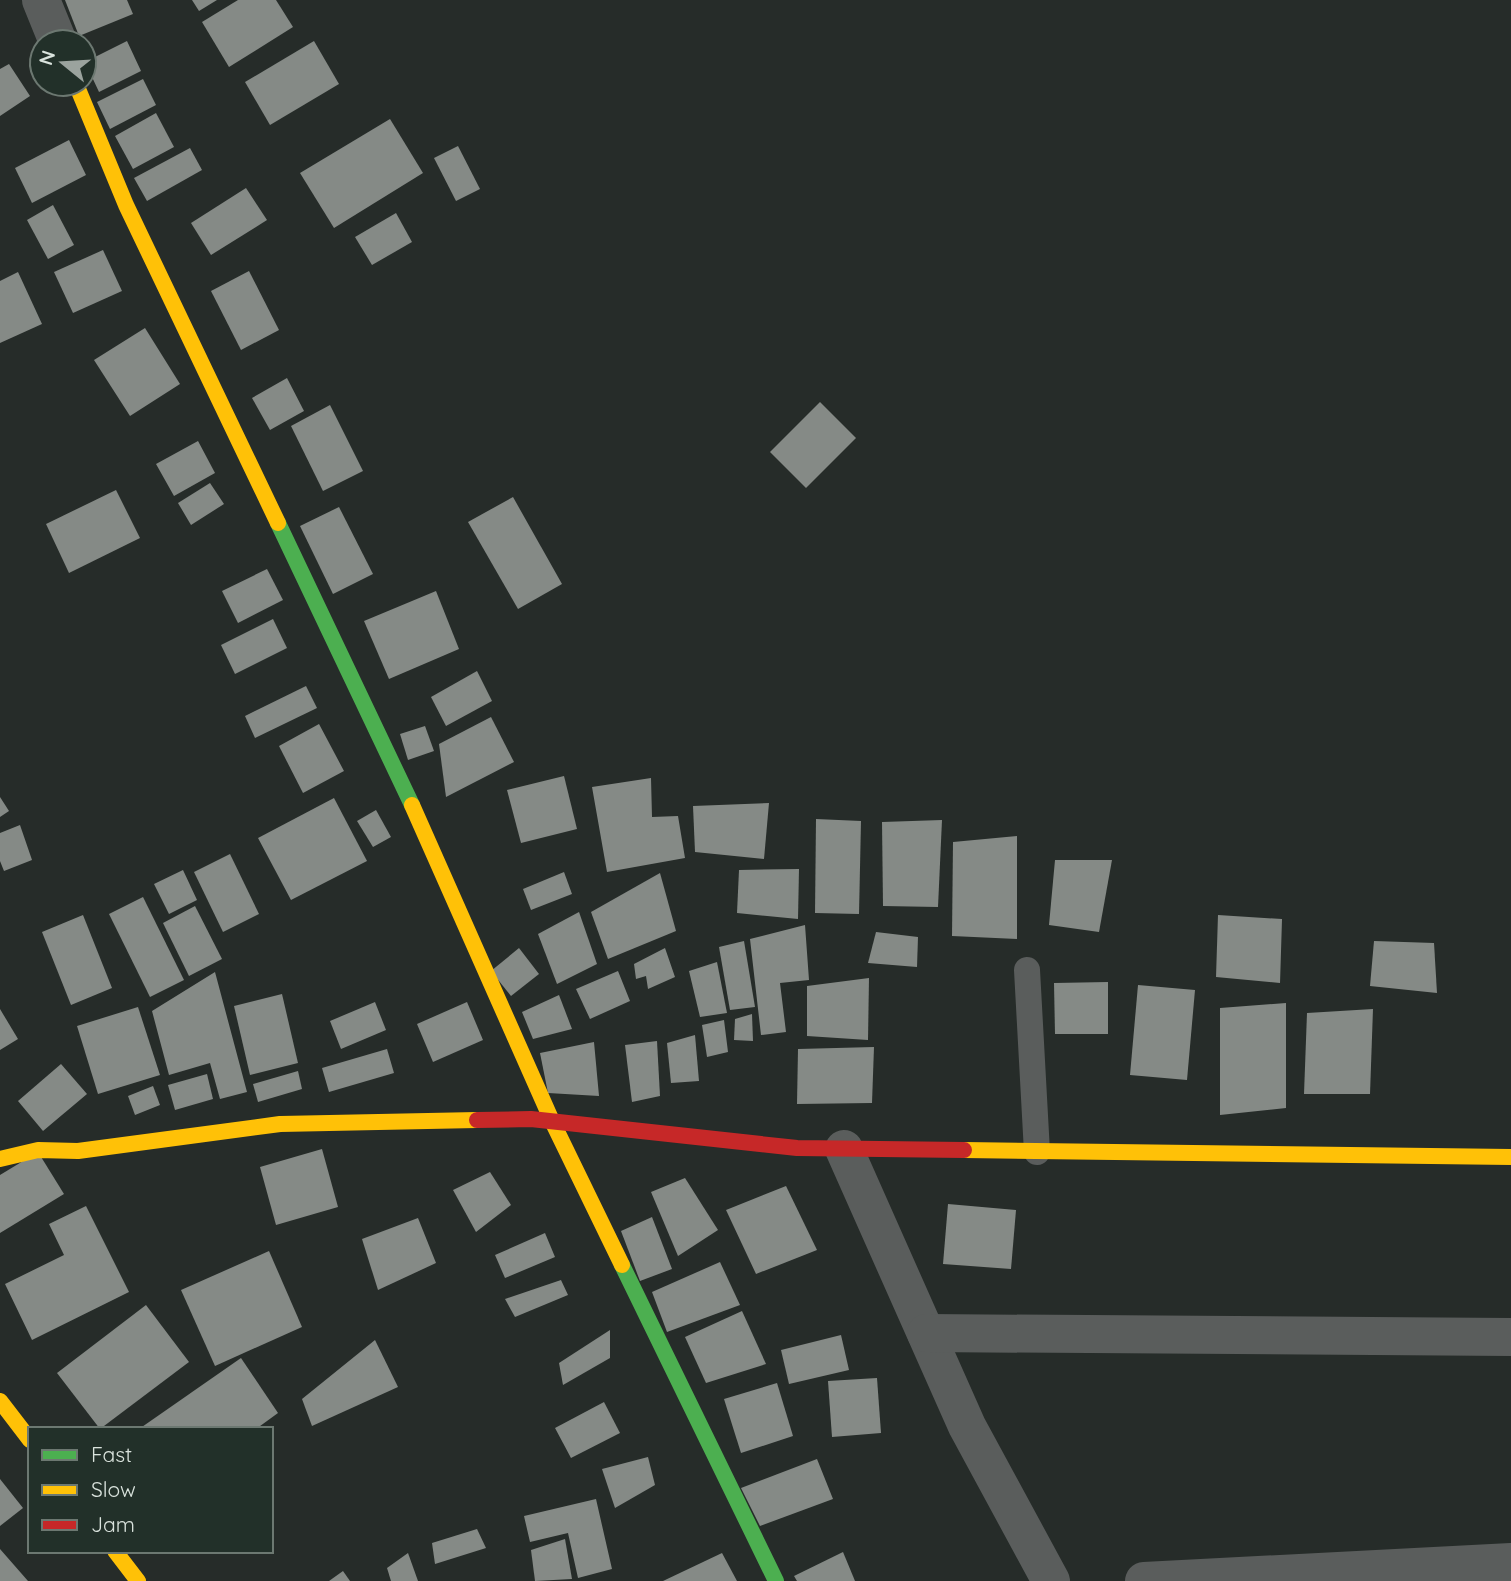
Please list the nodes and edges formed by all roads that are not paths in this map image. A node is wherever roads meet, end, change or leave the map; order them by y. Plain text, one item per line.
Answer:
1 (41, 0) edge
2 (52, 28) edge
3 (81, 98) edge
4 (1027, 970) dead end
5 (552, 1121) junction
6 (844, 1149) junction
7 (1037, 1152) junction
8 (1511, 1157) edge
9 (0, 1159) edge
10 (926, 1334) junction
11 (1511, 1337) edge
12 (0, 1401) edge
13 (28, 1437) edge
14 (117, 1553) edge
15 (1511, 1562) edge
16 (138, 1581) edge
17 (776, 1581) edge
18 (1051, 1581) edge
19 (1144, 1581) edge

1 - 2 street
3 - 5 street
4 - 7 lane
5 - 6 street
5 - 9 street
5 - 17 street
6 - 7 street
6 - 10 street
7 - 8 street
10 - 11 street
10 - 18 street
12 - 13 street
14 - 16 street
15 - 19 street

